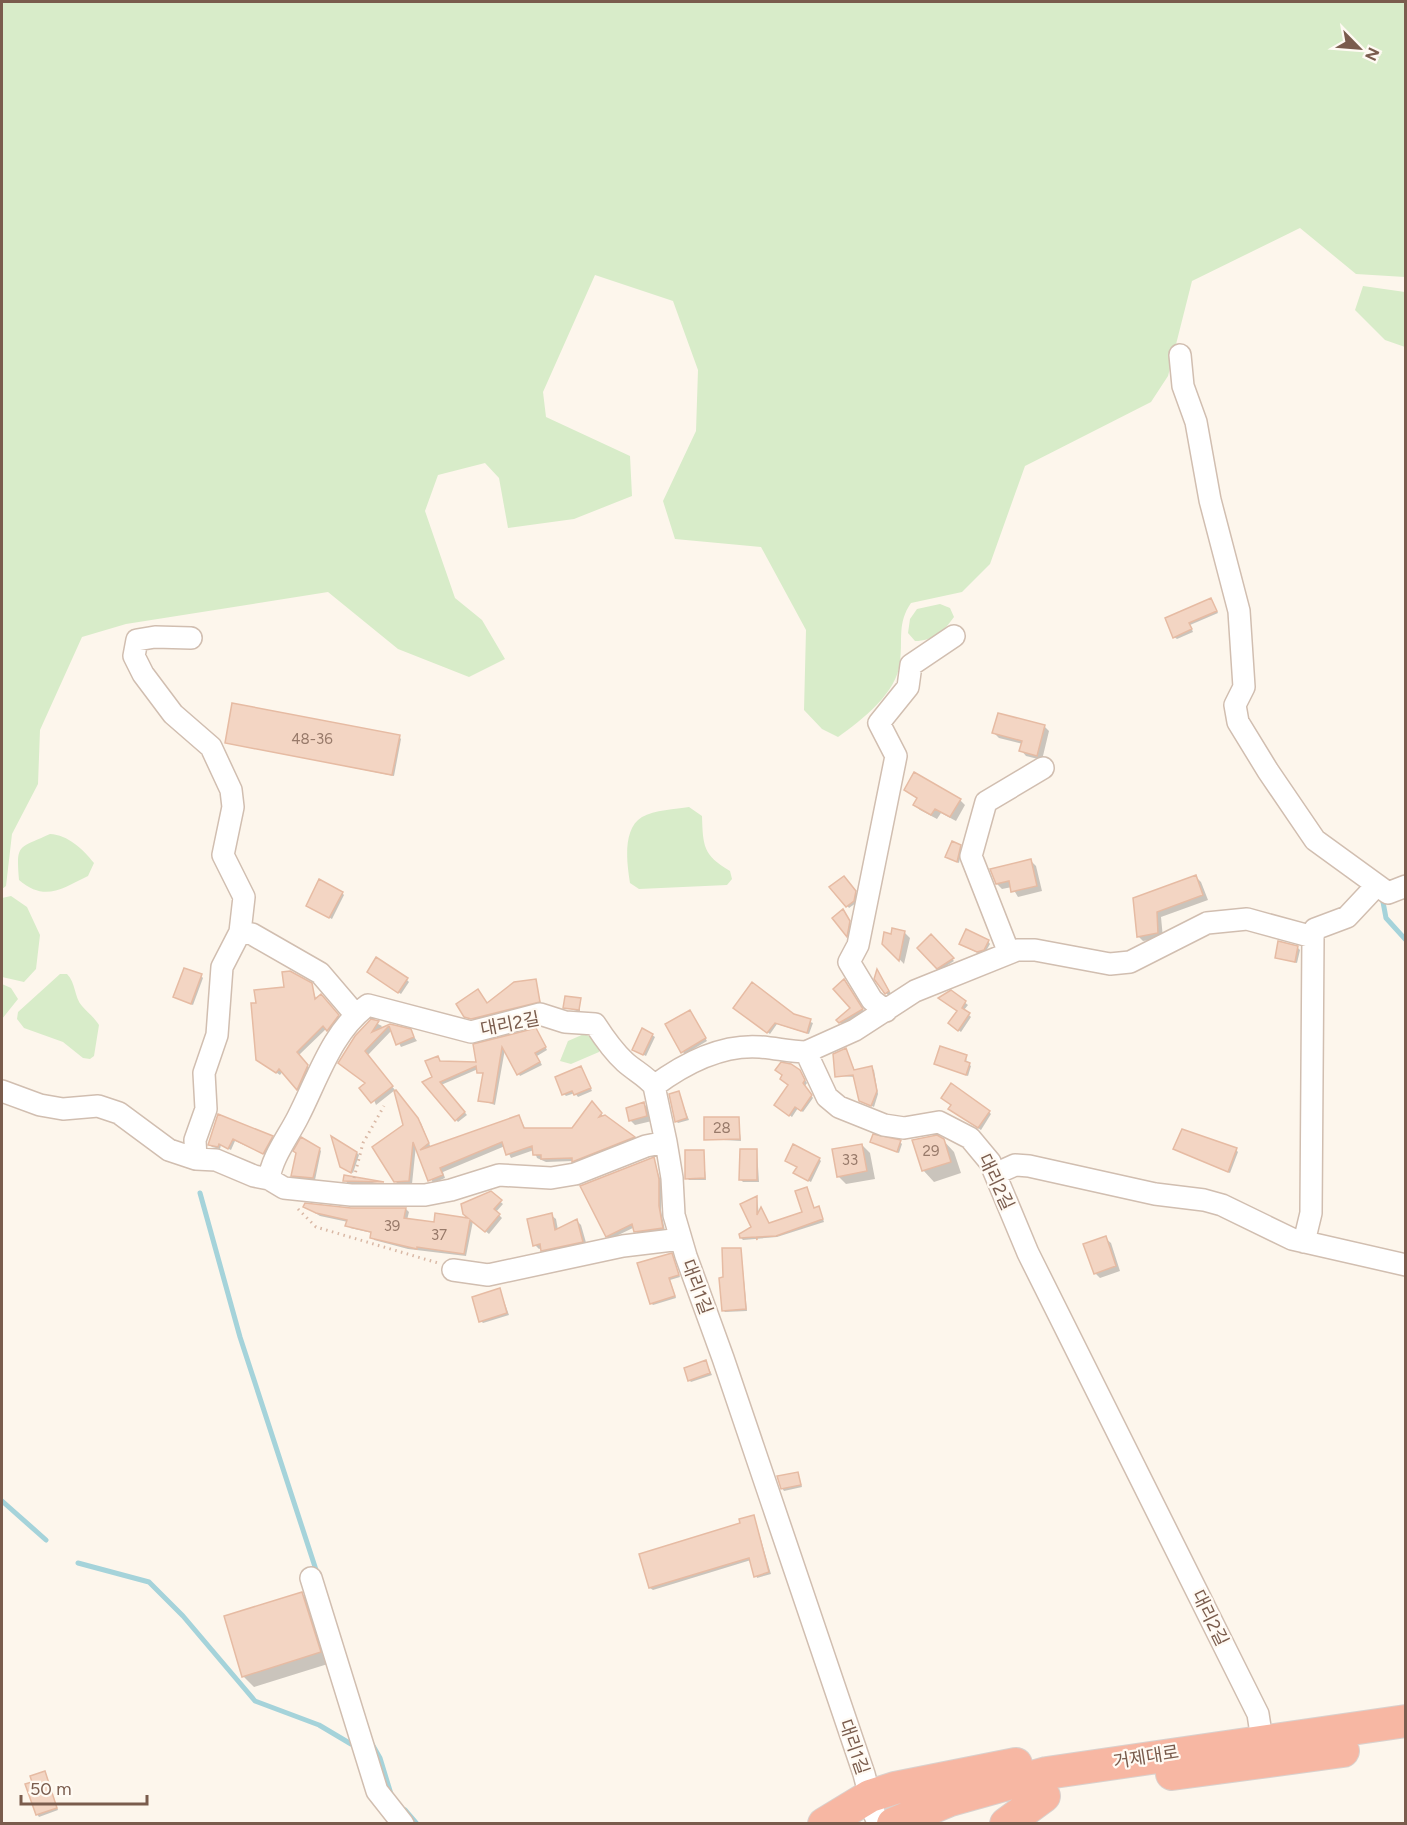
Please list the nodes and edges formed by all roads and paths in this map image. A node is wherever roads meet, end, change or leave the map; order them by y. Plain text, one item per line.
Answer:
1 (1180, 355) dead end
2 (954, 636) dead end
3 (191, 638) dead end
4 (1043, 768) dead end
5 (1377, 885) junction
6 (1406, 886) edge
7 (240, 932) junction
8 (1313, 936) junction
9 (1009, 953) junction
10 (886, 1011) junction
11 (355, 1014) junction
12 (806, 1052) junction
13 (654, 1086) junction
14 (2, 1091) edge
15 (384, 1106) dead end
16 (666, 1142) junction
17 (196, 1159) junction
18 (995, 1174) junction
19 (276, 1184) junction
20 (351, 1195) junction
21 (681, 1239) junction
22 (1305, 1242) junction
23 (1406, 1265) edge
24 (453, 1270) joint
25 (311, 1578) dead end
26 (1406, 1721) edge
27 (1262, 1740) junction
28 (1406, 1742) edge
29 (1044, 1796) junction
30 (879, 1812) edge
31 (403, 1824) edge
32 (824, 1824) edge
33 (950, 1824) edge
34 (1006, 1824) edge

1 - 5 street
2 - 10 street
3 - 7 street
4 - 9 street
5 - 6 street
5 - 8 street
7 - 11 street
7 - 17 street
8 - 9 street
8 - 22 street
9 - 10 street
10 - 12 street
11 - 13 street, 대리2길
11 - 19 street
12 - 13 street
12 - 18 street, 대리2길
13 - 16 street, 대리1길
14 - 17 street
15 - 20 path
16 - 20 street
16 - 21 street, 대리1길
17 - 19 street
18 - 22 street
18 - 27 street, 대리2길
19 - 20 street
19 - 24 path
21 - 24 street
21 - 30 street, 대리1길
22 - 23 street
25 - 31 street
26 - 27 highway, 거제대로
27 - 30 highway, 거제대로
28 - 29 highway, 거제대로
29 - 33 highway, 거제대로
29 - 34 highway
30 - 32 highway, 거제대로

